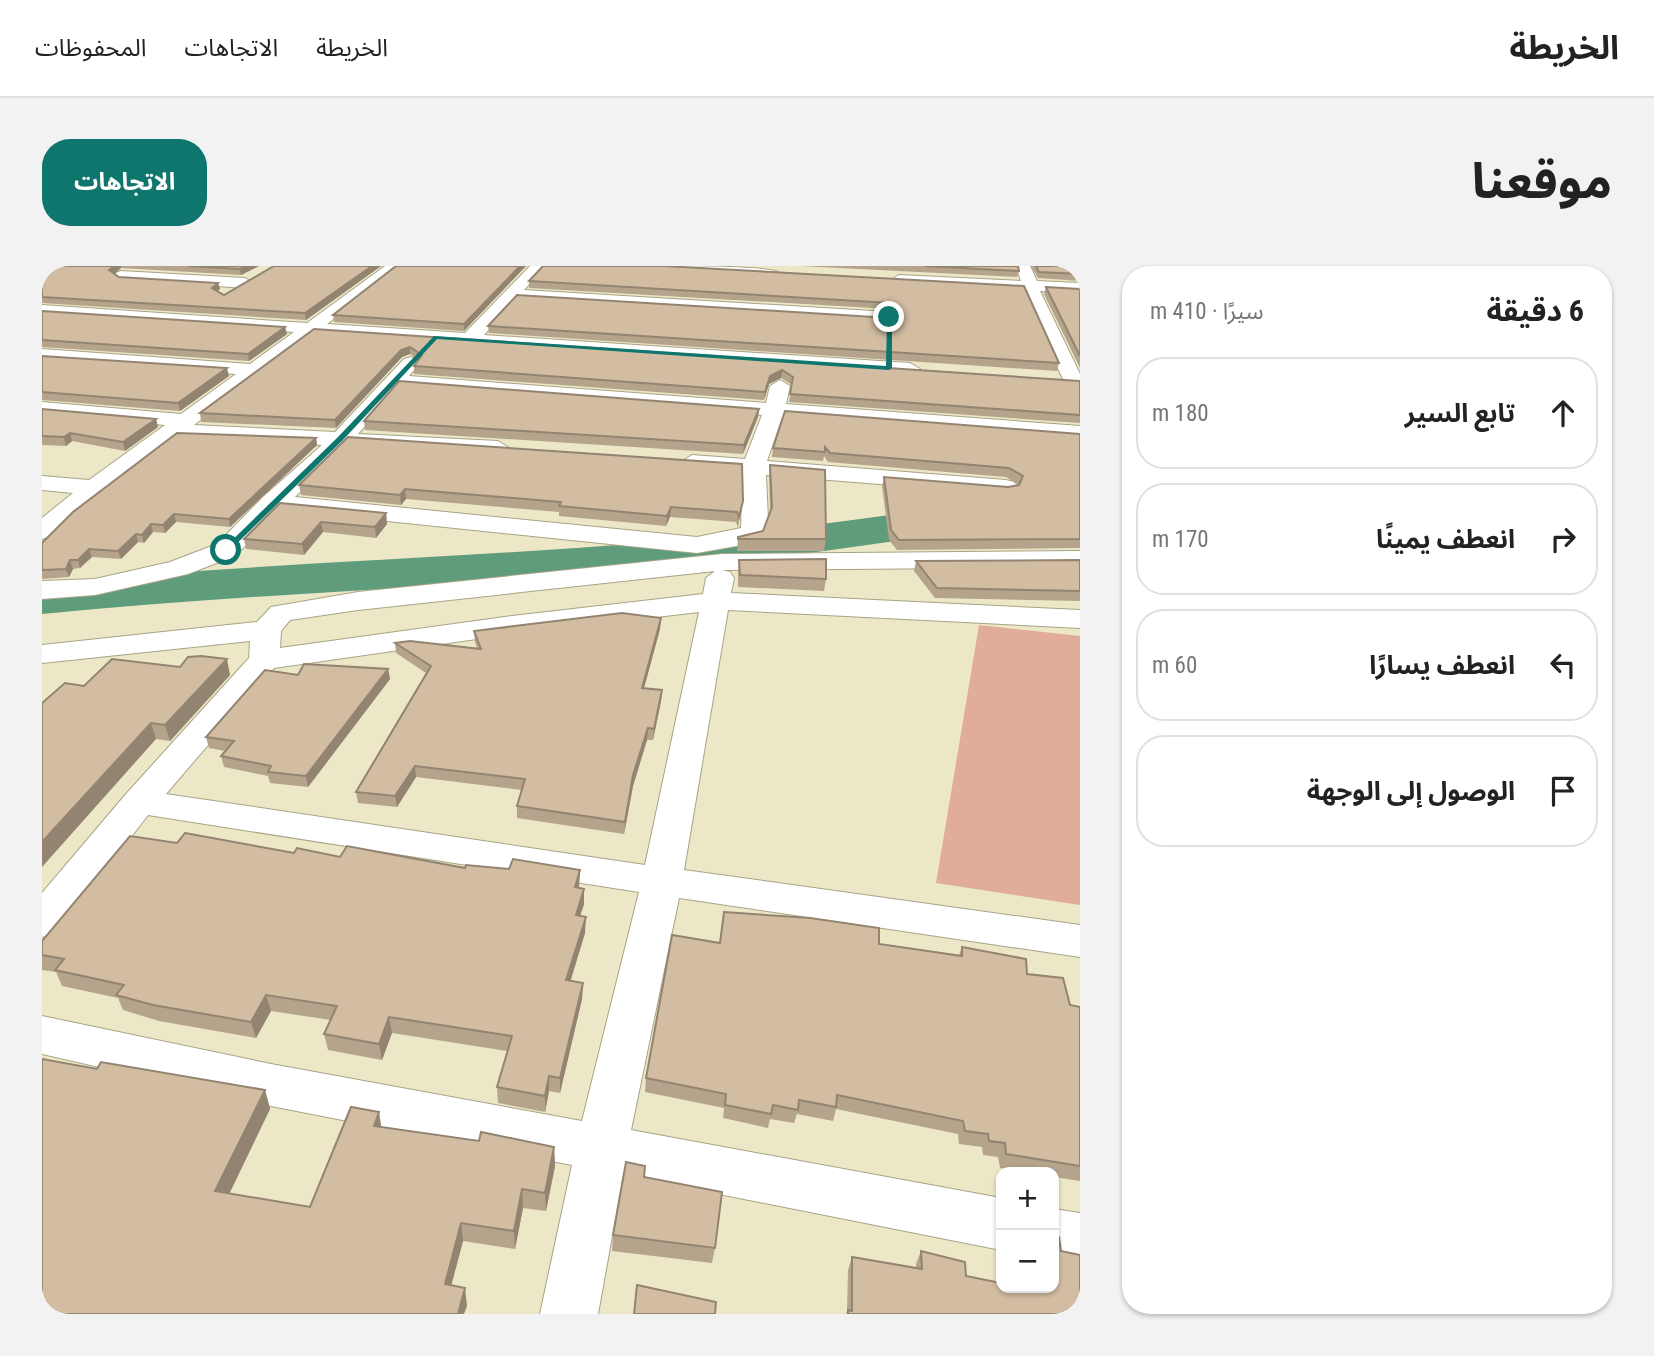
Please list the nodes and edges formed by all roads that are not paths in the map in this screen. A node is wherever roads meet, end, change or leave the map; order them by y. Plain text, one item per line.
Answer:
1 (140, 266) edge
2 (395, 266) edge
3 (538, 266) edge
4 (664, 266) edge
5 (1023, 266) edge
6 (789, 273) edge
7 (1028, 285) junction
8 (1080, 288) edge
9 (85, 293) edge
10 (512, 294) junction
11 (888, 298) edge
12 (44, 311) edge
13 (182, 319) junction
14 (1046, 326) junction
15 (311, 328) junction
16 (1069, 328) edge
17 (436, 337) junction
18 (470, 339) junction
19 (42, 355) edge
20 (784, 361) junction
21 (254, 370) junction
22 (929, 371) edge
23 (1047, 379) edge
24 (394, 381) junction
25 (1077, 381) edge
26 (42, 408) edge
27 (777, 409) junction
28 (180, 425) junction
29 (1080, 433) edge
30 (341, 439) junction
31 (525, 450) edge
32 (665, 461) edge
33 (755, 465) junction
34 (42, 483) edge
35 (1006, 487) edge
36 (94, 488) junction
37 (272, 502) junction
38 (42, 531) edge
39 (1080, 559) edge
40 (719, 582) junction
41 (42, 590) edge
42 (1080, 619) edge
43 (265, 645) junction
44 (42, 654) edge
45 (139, 802) junction
46 (662, 880) junction
47 (42, 922) edge
48 (1080, 941) edge
49 (42, 1035) edge
50 (602, 1146) junction
51 (996, 1223) edge
52 (1059, 1235) edge
53 (1080, 1240) edge
54 (569, 1314) edge

1 - 13 street
2 - 15 street
3 - 10 street
4 - 6 street
5 - 7 street
7 - 8 street
7 - 11 street
7 - 14 street
9 - 12 street
10 - 11 street
10 - 18 street
12 - 13 street
13 - 15 street
14 - 16 street
14 - 25 street
15 - 17 street
15 - 21 street
17 - 18 street
17 - 24 street
18 - 20 street
19 - 21 street
20 - 22 street
20 - 27 street
21 - 28 street
23 - 25 street
24 - 27 street
24 - 30 street
26 - 28 street
27 - 29 street
27 - 33 street
28 - 30 street
28 - 36 street
30 - 31 street
30 - 37 street
32 - 33 street
33 - 35 street
33 - 37 street
34 - 36 street
36 - 38 street
37 - 41 street
39 - 40 street
40 - 42 street
40 - 43 street
40 - 43 street
40 - 46 street
43 - 44 street
43 - 45 street
45 - 46 street
45 - 47 street
46 - 48 street
46 - 50 street
49 - 50 street
50 - 51 street
50 - 54 street
52 - 53 street

